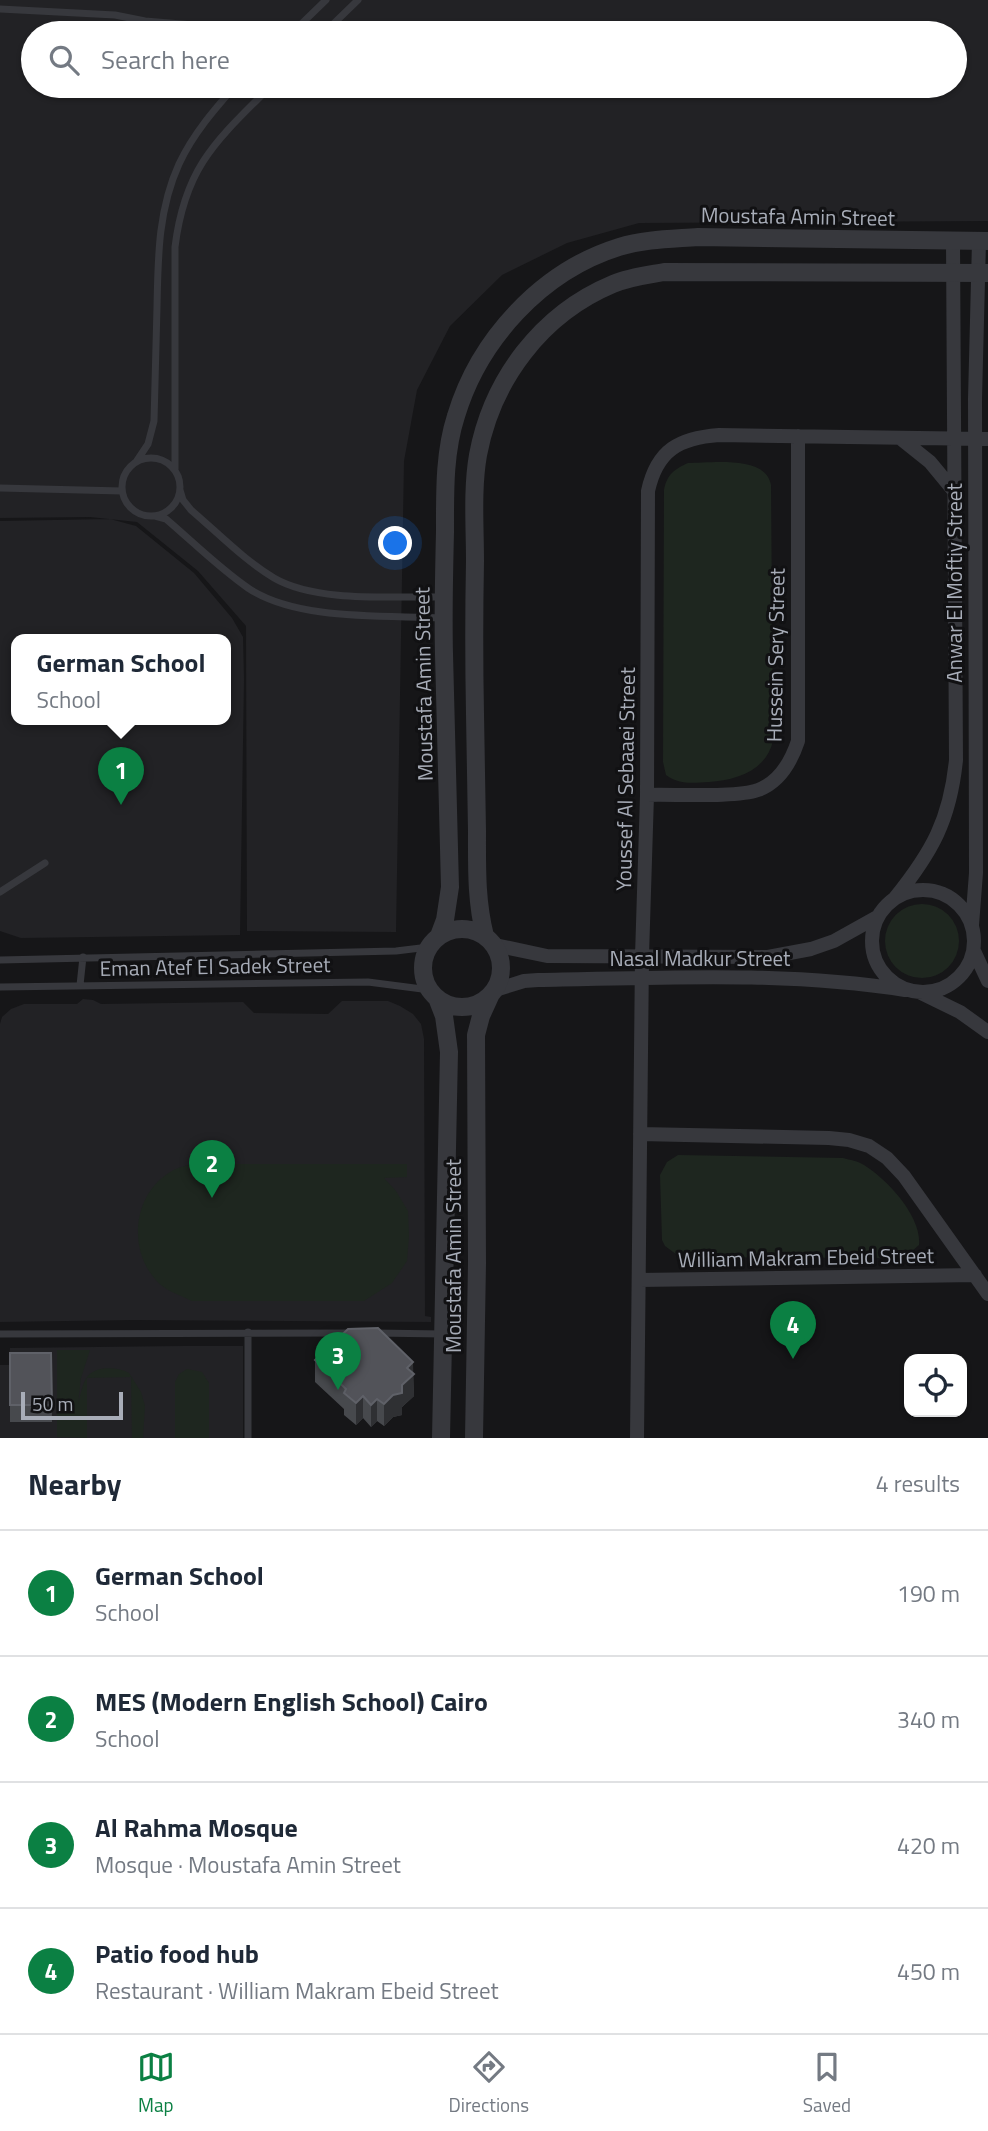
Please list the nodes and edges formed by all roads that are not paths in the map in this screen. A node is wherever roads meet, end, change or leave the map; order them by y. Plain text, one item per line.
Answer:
1 (326, 0) edge
2 (358, 0) edge
3 (0, 9) edge
4 (145, 21) edge
5 (304, 21) edge
6 (336, 21) edge
7 (225, 98) edge
8 (259, 98) edge
9 (953, 241) junction
10 (984, 241) edge
11 (953, 272) junction
12 (984, 273) edge
13 (975, 399) junction
14 (988, 414) edge
15 (798, 436) junction
16 (901, 438) junction
17 (954, 439) junction
18 (981, 439) edge
19 (136, 462) junction
20 (174, 469) junction
21 (988, 474) edge
22 (0, 488) edge
23 (180, 490) junction
24 (122, 491) junction
25 (954, 491) junction
26 (975, 492) junction
27 (155, 516) junction
28 (443, 597) junction
29 (475, 598) junction
30 (473, 617) junction
31 (443, 618) junction
32 (647, 795) junction
33 (45, 863) dead end
34 (0, 892) edge
35 (895, 898) junction
36 (877, 917) junction
37 (972, 925) junction
38 (490, 940) junction
39 (434, 941) junction
40 (974, 951) junction
41 (642, 956) junction
42 (83, 957) junction
43 (0, 960) edge
44 (642, 978) junction
45 (988, 982) edge
46 (80, 985) junction
47 (0, 987) edge
48 (912, 991) junction
49 (493, 992) junction
50 (433, 994) junction
51 (988, 1032) edge
52 (640, 1134) junction
53 (975, 1275) junction
54 (639, 1280) junction
55 (988, 1294) edge
56 (475, 1319) junction
57 (444, 1326) junction
58 (248, 1332) junction
59 (0, 1334) edge
60 (248, 1438) edge
61 (441, 1438) edge
62 (474, 1438) edge
63 (637, 1438) edge

1 - 5 lane
2 - 6 lane
3 - 4 lane
7 - 19 lane
8 - 20 lane
9 - 10 street, Moustafa Amin Street
9 - 11 street, Anwar El Moftiy Street
9 - 28 street, Moustafa Amin Street
10 - 12 street, Anwar El Moftiy Street
11 - 12 street
11 - 17 street, Anwar El Moftiy Street
11 - 29 street
12 - 13 street, Anwar El Moftiy Street
13 - 14 street
13 - 18 street, Anwar El Moftiy Street
15 - 16 street, Youssef Al Sebaaei Street
15 - 32 street, Hussein Sery Street
15 - 32 street, Youssef Al Sebaaei Street
16 - 17 street, Youssef Al Sebaaei Street
16 - 25 street
17 - 18 street, Youssef Al Sebaaei Street
17 - 25 street, Anwar El Moftiy Street
18 - 26 street, Anwar El Moftiy Street
19 - 20 lane
19 - 24 lane
20 - 23 lane
21 - 26 street
22 - 24 lane
23 - 27 lane
23 - 28 lane
24 - 27 lane
25 - 35 street, Anwar El Moftiy Street
26 - 37 street, Anwar El Moftiy Street
27 - 31 lane
28 - 29 street
28 - 31 street, Moustafa Amin Street
29 - 30 street
30 - 31 street
30 - 38 street
31 - 39 street, Moustafa Amin Street
32 - 41 street, Youssef Al Sebaaei Street
33 - 34 lane
35 - 36 street
35 - 37 street
36 - 41 street, Nasal Madkur Street
36 - 48 street
37 - 40 street
38 - 39 street
38 - 41 street, Nasal Madkur Street
38 - 49 street
39 - 42 lane, Eman Atef El Sadek Street
39 - 50 street
40 - 45 street
40 - 48 street
41 - 44 street, Youssef Al Sebaaei Street
42 - 43 lane, Eman Atef El Sadek Street
42 - 46 lane
44 - 48 street, Nasal Madkur Street
44 - 49 street, Nasal Madkur Street
44 - 52 street, Youssef Al Sebaaei Street
46 - 47 lane, Eman Atef El Sadek Street
46 - 50 lane, Eman Atef El Sadek Street
48 - 51 street
49 - 50 street
49 - 56 street, Moustafa Amin Street
50 - 57 street, Moustafa Amin Street
52 - 53 street
52 - 54 street, Youssef Al Sebaaei Street
53 - 54 street, William Makram Ebeid Street
53 - 55 street
54 - 63 street, Youssef Al Sebaaei Street
56 - 57 street
56 - 62 street, Moustafa Amin Street
57 - 58 lane
57 - 61 street, Moustafa Amin Street
58 - 59 lane
58 - 60 lane

